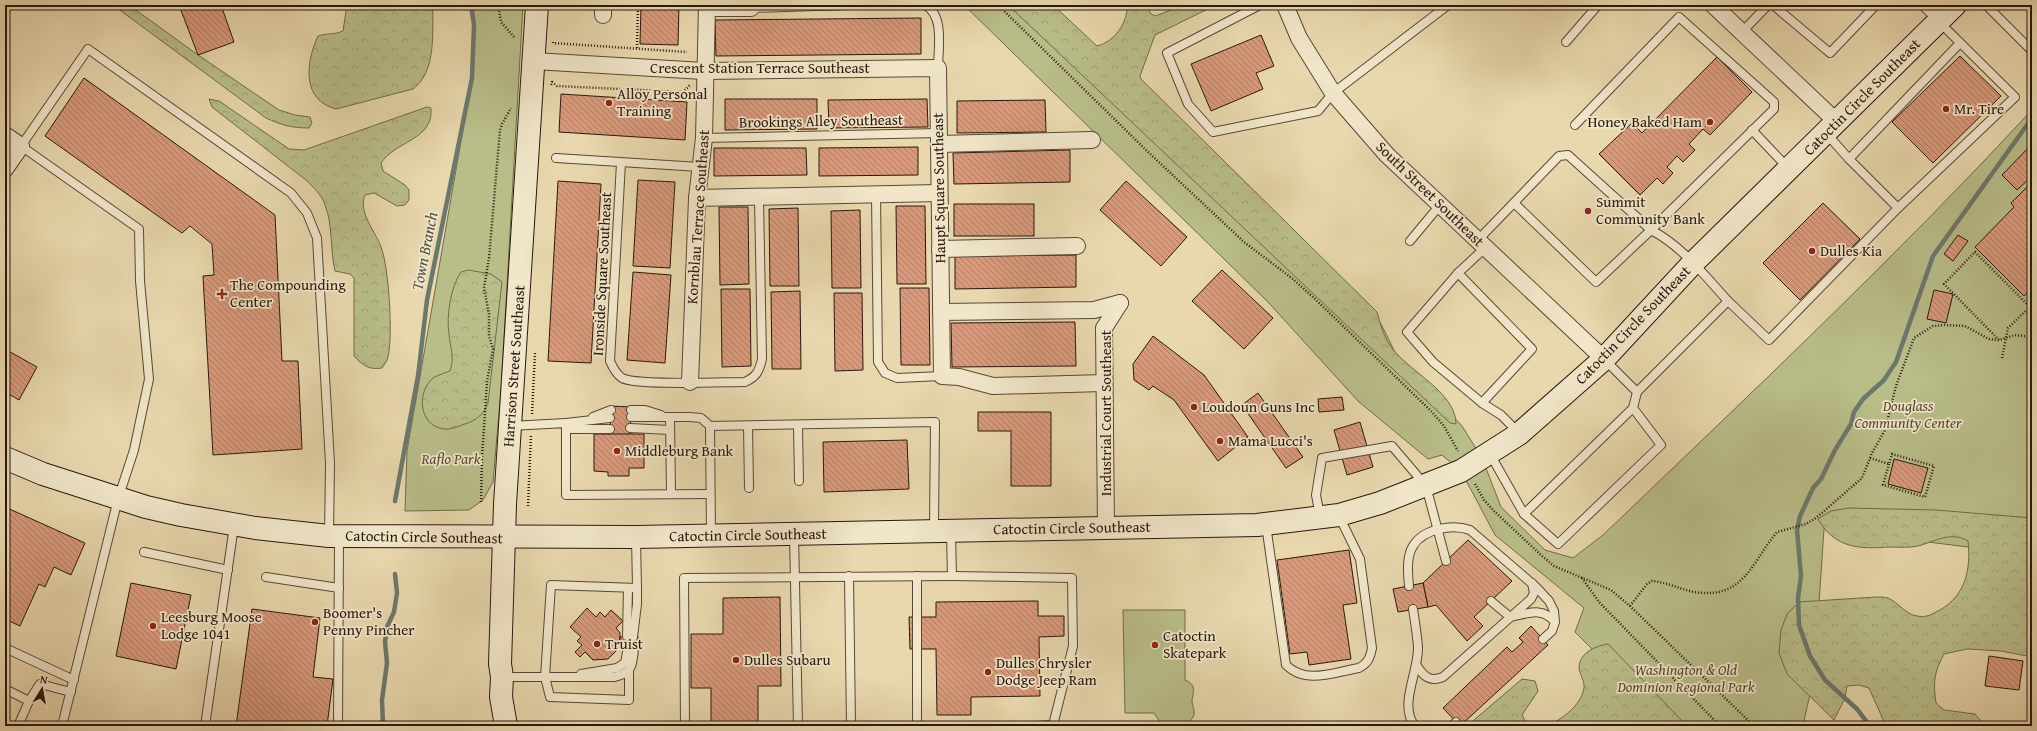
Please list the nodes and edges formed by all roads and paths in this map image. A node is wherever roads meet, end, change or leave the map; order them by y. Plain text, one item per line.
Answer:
1 (498, 5) edge
2 (537, 5) edge
3 (638, 5) edge
4 (849, 5) edge
5 (925, 5) edge
6 (998, 5) edge
7 (1260, 5) edge
8 (1285, 5) edge
9 (1448, 5) edge
10 (1598, 5) edge
11 (1714, 5) edge
12 (1768, 5) edge
13 (1774, 5) edge
14 (1876, 5) edge
15 (1922, 5) edge
16 (1955, 5) edge
17 (1986, 5) edge
18 (707, 6) edge
19 (751, 6) edge
20 (1939, 21) junction
21 (1742, 32) junction
22 (553, 36) dead end
23 (1566, 42) dead end
24 (517, 43) dead end
25 (1960, 43) junction
26 (2030, 45) edge
27 (637, 48) junction
28 (687, 52) dead end
29 (534, 61) junction
30 (938, 68) junction
31 (704, 71) junction
32 (690, 85) dead end
33 (549, 88) dead end
34 (1333, 93) junction
35 (512, 106) dead end
36 (1575, 125) dead end
37 (1832, 128) junction
38 (1752, 130) junction
39 (5, 135) edge
40 (704, 138) junction
41 (939, 138) junction
42 (1092, 140) dead end
43 (21, 146) junction
44 (556, 158) dead end
45 (1849, 159) junction
46 (621, 163) junction
47 (700, 167) junction
48 (5, 169) edge
49 (1789, 169) junction
50 (939, 193) junction
51 (876, 195) junction
52 (697, 198) junction
53 (759, 198) junction
54 (1514, 203) junction
55 (1440, 205) junction
56 (1898, 208) junction
57 (1651, 230) junction
58 (1410, 241) dead end
59 (1482, 244) junction
60 (1077, 246) dead end
61 (940, 249) junction
62 (1693, 263) junction
63 (1458, 273) junction
64 (1728, 301) junction
65 (2031, 306) edge
66 (941, 312) junction
67 (2032, 337) edge
68 (2006, 338) junction
69 (1999, 340) junction
70 (535, 347) dead end
71 (2002, 358) dead end
72 (1604, 359) junction
73 (942, 376) junction
74 (690, 382) junction
75 (1104, 383) junction
76 (1637, 392) junction
77 (1482, 403) junction
78 (1633, 408) junction
79 (670, 423) junction
80 (521, 426) junction
81 (566, 426) junction
82 (710, 426) junction
83 (748, 426) junction
84 (798, 426) junction
85 (1519, 434) junction
86 (1490, 454) junction
87 (5, 458) edge
88 (1870, 458) junction
89 (1889, 464) junction
90 (1467, 468) junction
91 (799, 481) dead end
92 (1426, 486) junction
93 (749, 488) dead end
94 (671, 494) junction
95 (710, 494) junction
96 (118, 499) junction
97 (481, 502) dead end
98 (528, 506) dead end
99 (1524, 514) junction
100 (1330, 517) junction
101 (1266, 524) junction
102 (234, 525) junction
103 (1106, 528) junction
104 (1438, 529) junction
105 (942, 531) junction
106 (794, 534) junction
107 (334, 536) junction
108 (711, 536) junction
109 (636, 537) junction
110 (503, 538) junction
111 (144, 552) dead end
112 (1446, 561) dead end
113 (228, 570) junction
114 (849, 576) junction
115 (917, 576) junction
116 (952, 576) junction
117 (266, 577) dead end
118 (794, 577) junction
119 (1582, 578) junction
120 (1532, 583) junction
121 (1410, 586) dead end
122 (339, 588) junction
123 (628, 588) junction
124 (637, 588) junction
125 (1491, 601) dead end
126 (1630, 606) junction
127 (1413, 609) dead end
128 (1510, 617) junction
129 (1554, 622) junction
130 (1543, 639) dead end
131 (5, 648) edge
132 (1417, 666) junction
133 (629, 671) junction
134 (502, 677) junction
135 (545, 677) junction
136 (569, 677) junction
137 (74, 680) junction
138 (5, 689) edge
139 (71, 692) junction
140 (28, 701) junction
141 (18, 726) edge
142 (62, 726) edge
143 (205, 726) edge
144 (338, 726) edge
145 (506, 726) edge
146 (685, 726) edge
147 (798, 726) edge
148 (851, 726) edge
149 (918, 726) edge
150 (1036, 726) edge
151 (1415, 726) edge
152 (1720, 726) edge
153 (1754, 726) edge

1 - 24 path
2 - 29 main road, Harrison Street Southeast
3 - 27 path
4 - 19 lane
5 - 30 lane, Haupt Square Southeast
6 - 90 path
7 - 34 lane
8 - 34 street, South Street Southeast
9 - 34 lane
10 - 23 lane
11 - 21 street
12 - 21 lane
13 - 14 lane
15 - 20 lane
16 - 20 main road, Catoctin Circle Southeast
17 - 26 lane
18 - 19 street
18 - 31 street, Kornblau Terrace Southeast
20 - 25 lane
20 - 37 main road, Catoctin Circle Southeast
21 - 37 street
22 - 27 path
25 - 45 lane
25 - 56 lane
27 - 28 path
29 - 31 street, Crescent Station Terrace Southeast
29 - 80 main road, Harrison Street Southeast
30 - 31 street, Crescent Station Terrace Southeast
30 - 41 street, Haupt Square Southeast
31 - 40 street, Kornblau Terrace Southeast
32 - 33 path
34 - 55 street, South Street Southeast
35 - 97 path
36 - 38 lane
37 - 45 lane
37 - 49 main road, Catoctin Circle Southeast
38 - 49 lane
38 - 57 lane
39 - 43 street
40 - 41 lane, Brookings Alley Southeast
40 - 47 street, Kornblau Terrace Southeast
41 - 42 street
41 - 50 street, Haupt Square Southeast
43 - 48 street
43 - 96 lane
43 - 107 lane
44 - 46 lane
45 - 56 lane
46 - 47 lane
46 - 74 lane, Ironside Square Southeast
47 - 52 street, Kornblau Terrace Southeast
49 - 62 main road, Catoctin Circle Southeast
50 - 51 street
50 - 61 street, Haupt Square Southeast
51 - 53 street
51 - 73 lane
52 - 53 street
52 - 74 street, Kornblau Terrace Southeast
53 - 74 lane, Ironside Square Southeast
54 - 57 lane
54 - 57 lane
54 - 59 lane
55 - 58 lane
55 - 59 street, South Street Southeast
56 - 64 lane
57 - 62 lane
59 - 63 lane
59 - 72 street, South Street Southeast
60 - 61 street
61 - 66 street, Haupt Square Southeast
62 - 64 lane
62 - 72 main road, Catoctin Circle Southeast
63 - 77 lane
63 - 77 lane
64 - 76 lane
65 - 68 path
65 - 69 path
66 - 73 street, Haupt Square Southeast
66 - 75 street, Industrial Court Southeast
67 - 68 path
68 - 69 path
68 - 71 path
69 - 88 path
70 - 80 path
72 - 76 lane
72 - 85 main road, Catoctin Circle Southeast
73 - 75 street
75 - 103 street, Industrial Court Southeast
76 - 78 lane
77 - 85 lane
78 - 99 lane
78 - 99 lane
79 - 79 lane
79 - 82 lane
79 - 94 lane
80 - 81 lane
80 - 98 path
80 - 110 main road, Harrison Street Southeast
81 - 81 lane
81 - 94 lane
82 - 83 lane
82 - 95 lane
83 - 84 lane
83 - 93 lane
84 - 91 lane
84 - 105 lane
85 - 86 main road, Catoctin Circle Southeast
86 - 90 main road, Catoctin Circle Southeast
86 - 99 lane
87 - 96 main road, Catoctin Circle Southeast
88 - 89 path
88 - 126 path
89 - 89 path
90 - 92 main road, Catoctin Circle Southeast
90 - 119 path
92 - 100 main road, Catoctin Circle Southeast
92 - 100 lane
92 - 104 lane
94 - 95 lane
95 - 108 lane
96 - 102 main road, Catoctin Circle Southeast
96 - 137 lane
100 - 101 main road, Catoctin Circle Southeast
100 - 101 lane
101 - 103 main road, Catoctin Circle Southeast
102 - 107 main road, Catoctin Circle Southeast
102 - 113 lane
103 - 105 main road, Catoctin Circle Southeast
104 - 112 lane
104 - 120 lane
104 - 121 lane
105 - 106 main road, Catoctin Circle Southeast
105 - 116 lane
106 - 108 main road, Catoctin Circle Southeast
106 - 118 lane
107 - 110 main road, Catoctin Circle Southeast
107 - 122 lane
108 - 109 main road, Catoctin Circle Southeast
109 - 110 main road, Catoctin Circle Southeast
109 - 124 lane
110 - 134 main road, Harrison Street Southeast
111 - 113 lane
113 - 143 lane
114 - 115 lane
114 - 118 lane
114 - 148 lane
115 - 116 lane
115 - 149 lane
116 - 150 lane
117 - 122 lane
118 - 146 lane
118 - 147 lane
119 - 126 path
119 - 152 path
120 - 128 lane
120 - 129 lane
122 - 144 lane
123 - 124 lane
123 - 124 lane
123 - 135 lane
125 - 128 lane
126 - 153 path
127 - 132 lane
128 - 129 lane
128 - 132 lane
129 - 130 lane
131 - 137 lane
132 - 151 lane
133 - 135 lane
133 - 136 lane
133 - 136 lane
134 - 135 lane
134 - 145 main road, Harrison Street Southeast
135 - 136 lane
137 - 139 lane
138 - 140 lane
139 - 140 lane
139 - 142 lane
140 - 141 lane

